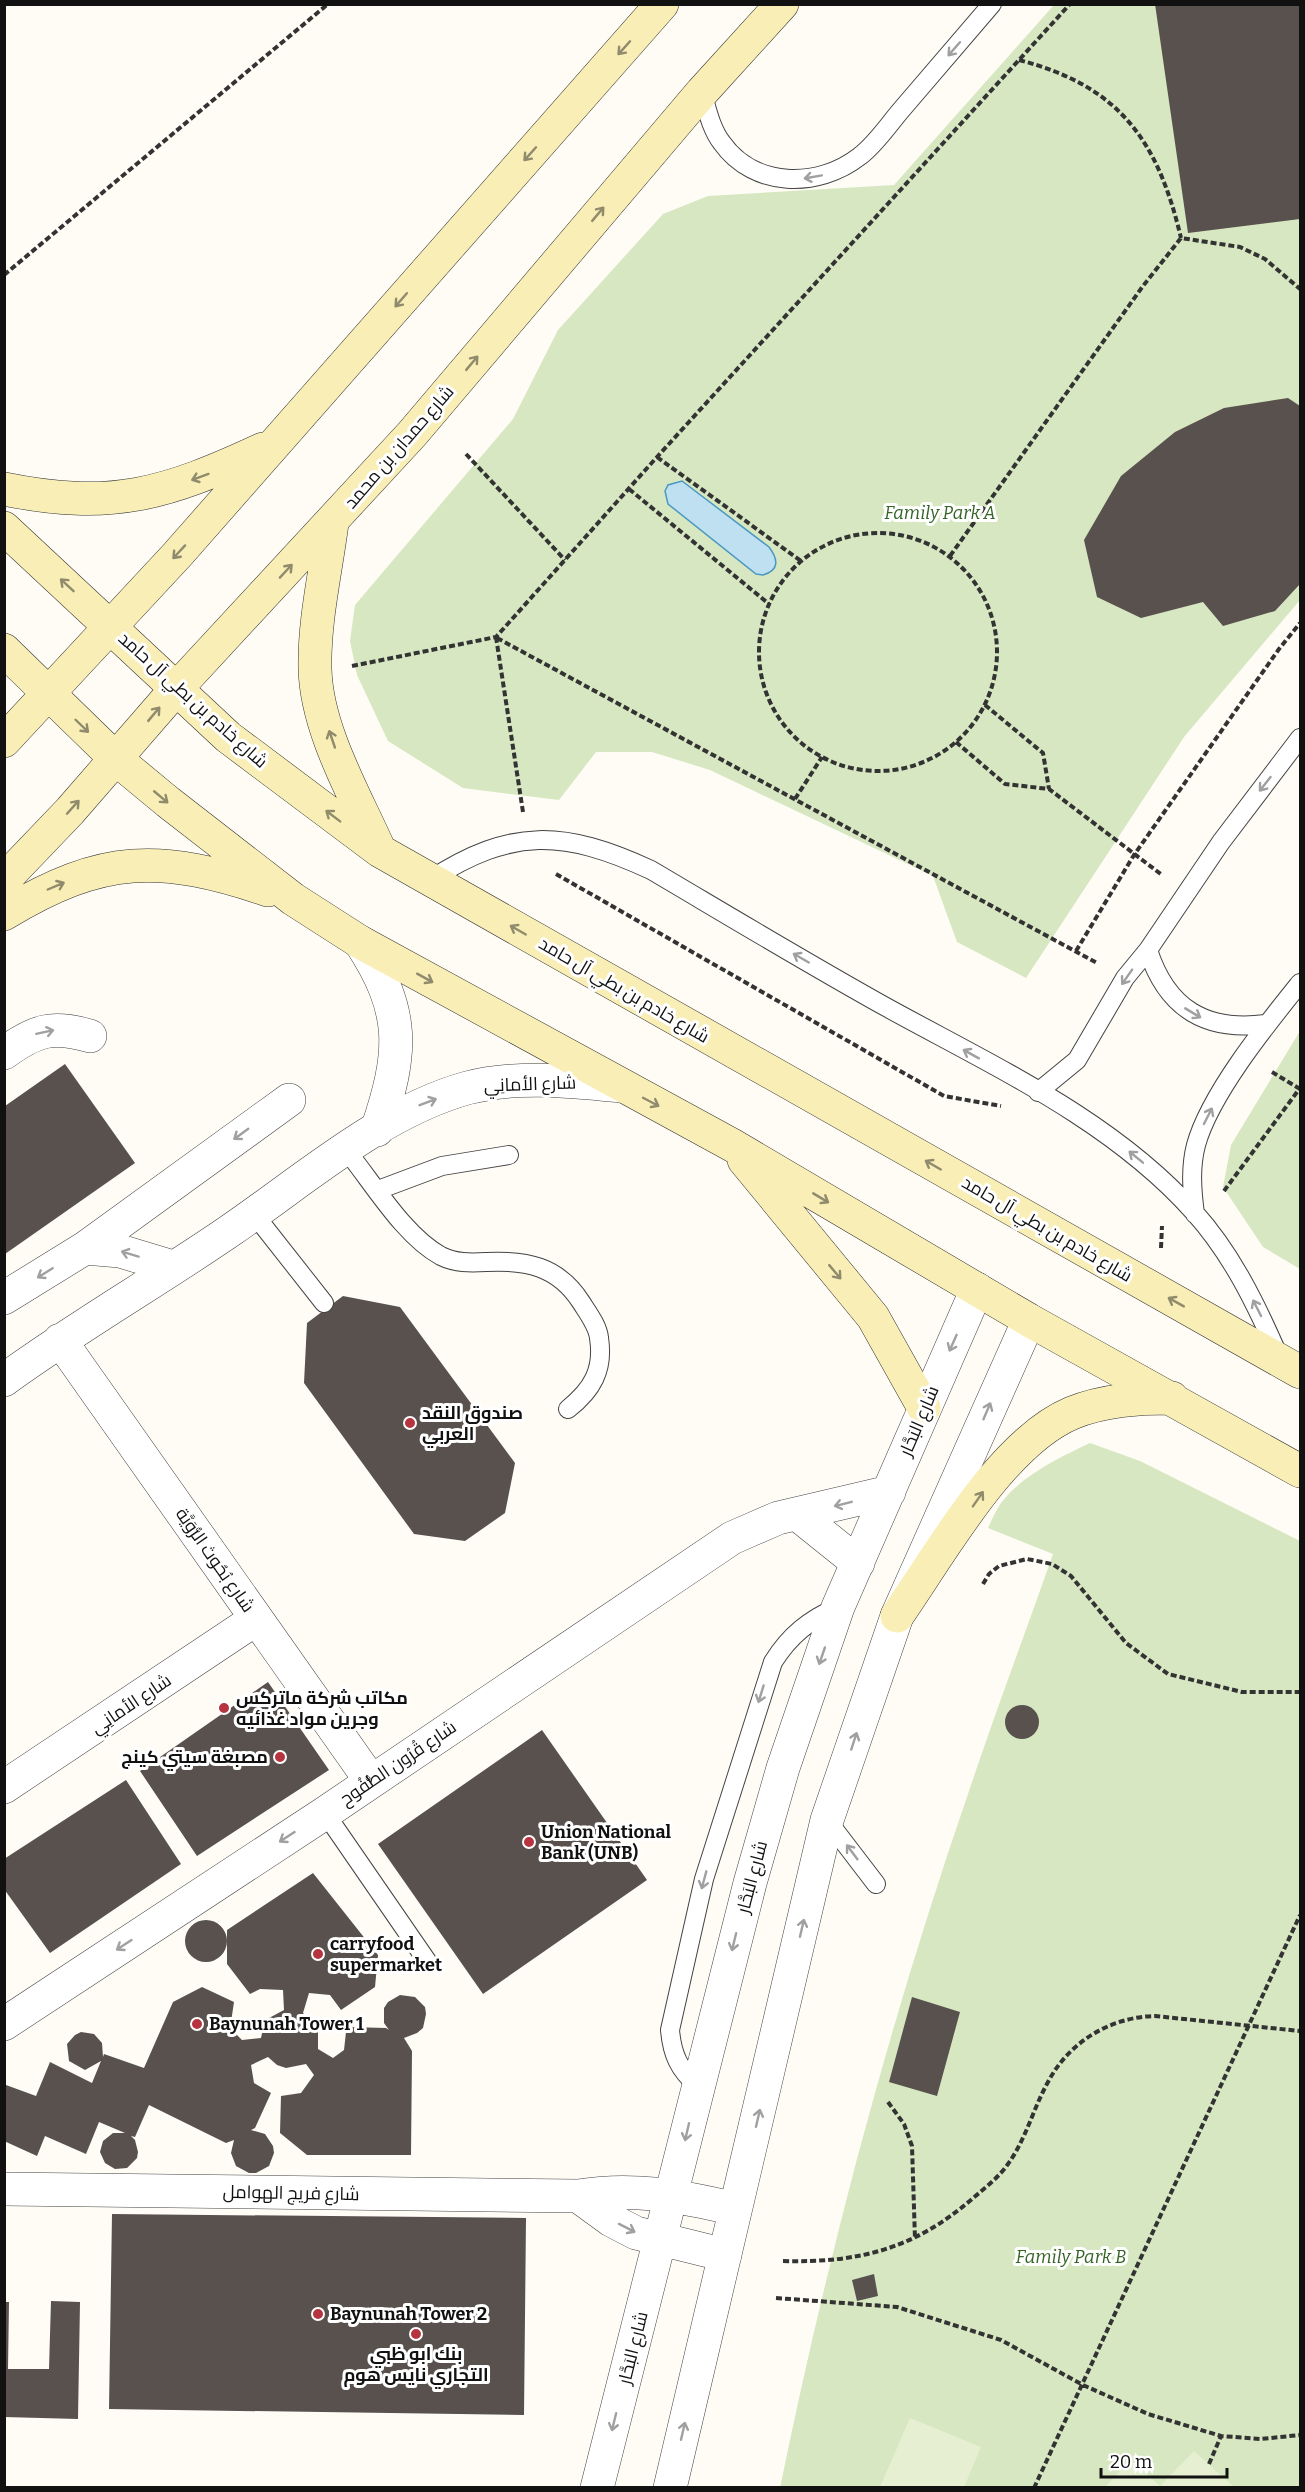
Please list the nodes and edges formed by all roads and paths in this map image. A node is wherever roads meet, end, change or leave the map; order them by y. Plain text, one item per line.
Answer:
1 (328, 4) edge
2 (662, 4) edge
3 (782, 4) edge
4 (992, 4) edge
5 (1070, 4) edge
6 (1019, 60) junction
7 (702, 92) junction
8 (1181, 238) junction
9 (4, 275) edge
10 (1300, 289) edge
11 (273, 445) junction
12 (466, 454) dead end
13 (657, 457) junction
14 (4, 489) edge
15 (629, 489) junction
16 (332, 523) junction
17 (4, 528) edge
18 (950, 556) junction
19 (565, 560) junction
20 (801, 561) junction
21 (769, 604) junction
22 (1300, 623) edge
23 (110, 625) junction
24 (496, 637) junction
25 (4, 650) edge
26 (351, 666) dead end
27 (176, 689) junction
28 (48, 693) junction
29 (985, 705) junction
30 (1300, 738) edge
31 (4, 741) edge
32 (956, 742) junction
33 (822, 757) junction
34 (116, 759) junction
35 (1049, 789) junction
36 (795, 799) junction
37 (527, 840) junction
38 (380, 851) junction
39 (1134, 855) junction
40 (4, 880) edge
41 (429, 880) junction
42 (1187, 893) junction
43 (293, 899) junction
44 (4, 914) edge
45 (360, 942) junction
46 (1148, 950) junction
47 (1076, 951) junction
48 (1125, 978) junction
49 (1300, 983) edge
50 (1266, 1024) junction
51 (90, 1036) dead end
52 (4, 1053) edge
53 (621, 1086) junction
54 (1300, 1088) edge
55 (1038, 1092) junction
56 (289, 1100) dead end
57 (1004, 1107) dead end
58 (377, 1130) junction
59 (732, 1145) junction
60 (346, 1150) junction
61 (510, 1155) dead end
62 (378, 1190) junction
63 (254, 1214) junction
64 (1196, 1214) junction
65 (1156, 1217) dead end
66 (1162, 1226) junction
67 (85, 1248) junction
68 (173, 1267) junction
69 (976, 1289) junction
70 (1159, 1293) junction
71 (4, 1298) edge
72 (324, 1303) dead end
73 (1029, 1320) junction
74 (60, 1340) junction
75 (1291, 1367) edge
76 (4, 1380) edge
77 (1172, 1398) junction
78 (924, 1408) junction
79 (568, 1409) dead end
80 (1300, 1471) edge
81 (889, 1492) junction
82 (797, 1514) junction
83 (858, 1563) junction
84 (983, 1584) dead end
85 (838, 1607) junction
86 (897, 1616) junction
87 (256, 1619) junction
88 (1300, 1692) edge
89 (370, 1781) junction
90 (4, 1787) edge
91 (325, 1813) junction
92 (827, 1820) junction
93 (876, 1884) dead end
94 (1300, 1915) edge
95 (427, 1961) dead end
96 (4, 2024) edge
97 (1247, 2027) junction
98 (1300, 2031) edge
99 (698, 2086) junction
100 (888, 2102) dead end
101 (4, 2189) edge
102 (671, 2194) junction
103 (578, 2196) junction
104 (735, 2209) junction
105 (660, 2240) junction
106 (915, 2240) junction
107 (724, 2255) junction
108 (783, 2262) dead end
109 (776, 2298) dead end
110 (1083, 2385) junction
111 (1300, 2435) edge
112 (1221, 2436) junction
113 (1209, 2464) dead end
114 (597, 2487) edge
115 (670, 2487) edge
116 (1034, 2487) edge

1 - 9 path
2 -> 11 street
3 - 7 street, شارع حمدان بن محمد
4 -> 7 lane
5 - 6 path
6 - 8 path
6 - 13 path
16 -> 7 street, شارع حمدان بن محمد
8 - 10 path
8 - 18 path
11 -> 14 street
11 -> 23 street
12 - 19 path
13 - 15 path
13 - 20 path
15 - 19 path
15 - 21 path
27 -> 16 street, شارع حمدان بن محمد
38 -> 16 street
23 -> 17 street, شارع خادم بن بطي آل حامد
18 - 20 path
18 - 29 path
19 - 24 path
20 - 21 path
21 - 33 path
22 - 39 path
23 - 27 street, شارع خادم بن بطي آل حامد
23 - 28 street
24 - 26 path
24 - 36 path
24 - 37 path
25 - 28 street
34 -> 27 street, شارع حمدان بن محمد
38 -> 27 street, شارع خادم بن بطي آل حامد
28 - 31 street
28 -> 34 street
29 - 32 path
29 - 35 path
30 -> 42 lane
32 - 33 path
32 - 35 path
33 - 36 path
40 -> 34 street, شارع حمدان بن محمد
34 -> 43 street
35 - 39 path
36 - 47 path
37 - 41 lane
55 -> 37 lane
37 - 57 path
38 - 41 street, شارع خادم بن بطي آل حامد
39 - 42 path
39 - 47 path
70 -> 41 street, شارع خادم بن بطي آل حامد
42 - 46 lane
44 -> 43 street
43 - 45 street
45 -> 53 street
45 - 58 street
46 -> 48 lane
46 -> 50 lane
47 - 48 path
48 - 55 lane
49 - 50 lane
64 -> 50 lane
52 -> 51 street
58 -> 53 street, شارع الأمانِي
53 -> 59 street
54 - 64 path
64 -> 55 lane
56 -> 67 street
58 - 60 street, شارع الأمانِي
59 -> 69 street
59 -> 78 street
60 - 62 lane
60 - 63 street, شارع الأمانِي
61 - 62 lane
62 - 79 lane
63 - 68 street, شارع الأمانِي
63 - 72 lane
64 - 66 path
75 -> 64 lane
65 - 66 path
66 - 70 path
68 -> 67 street
67 -> 71 street
68 - 74 street, شارع الأمانِي
69 - 73 street
69 -> 78 street, شارع البَحَّار
75 -> 70 street, شارع خادم بن بطي آل حامد
73 - 77 street
86 -> 73 street
74 - 76 street, شارع الأمانِي
74 - 87 street, شارع بُحُوث الرُّوَيَّة
77 - 80 street
86 -> 77 street
78 - 81 street, شارع البَحَّار
81 -> 82 street, شارع قُرُون الطُّفُوح
81 - 83 street, شارع البَحَّار
82 - 83 street
82 - 89 street, شارع قُرُون الطُّفُوح
83 - 85 street, شارع البَحَّار
84 - 88 path
85 -> 99 street, شارع البَحَّار
85 -> 99 lane
92 -> 86 street
87 - 89 street, شارع بُحُوث الرُّوَيَّة
87 - 90 street, شارع الأمانِي
89 - 91 street, شارع قُرُون الطُّفُوح
91 - 95 lane
91 -> 96 street, شارع قُرُون الطُّفُوح
93 -> 92 lane
104 -> 92 street
94 - 97 path
97 - 98 path
97 - 106 path
97 - 110 path
99 -> 102 street, شارع البَحَّار
100 - 106 path
101 - 103 street, شارع فريج الهوامل
102 - 103 street, شارع فريج الهوامل
102 - 104 street, شارع فريج الهوامل
102 - 105 street, شارع البَحَّار
103 -> 105 street
104 - 107 street
105 - 107 street
105 -> 114 street, شارع البَحَّار
106 - 108 path
115 -> 107 street
109 - 110 path
110 - 112 path
110 - 116 path
111 - 112 path
112 - 113 path

